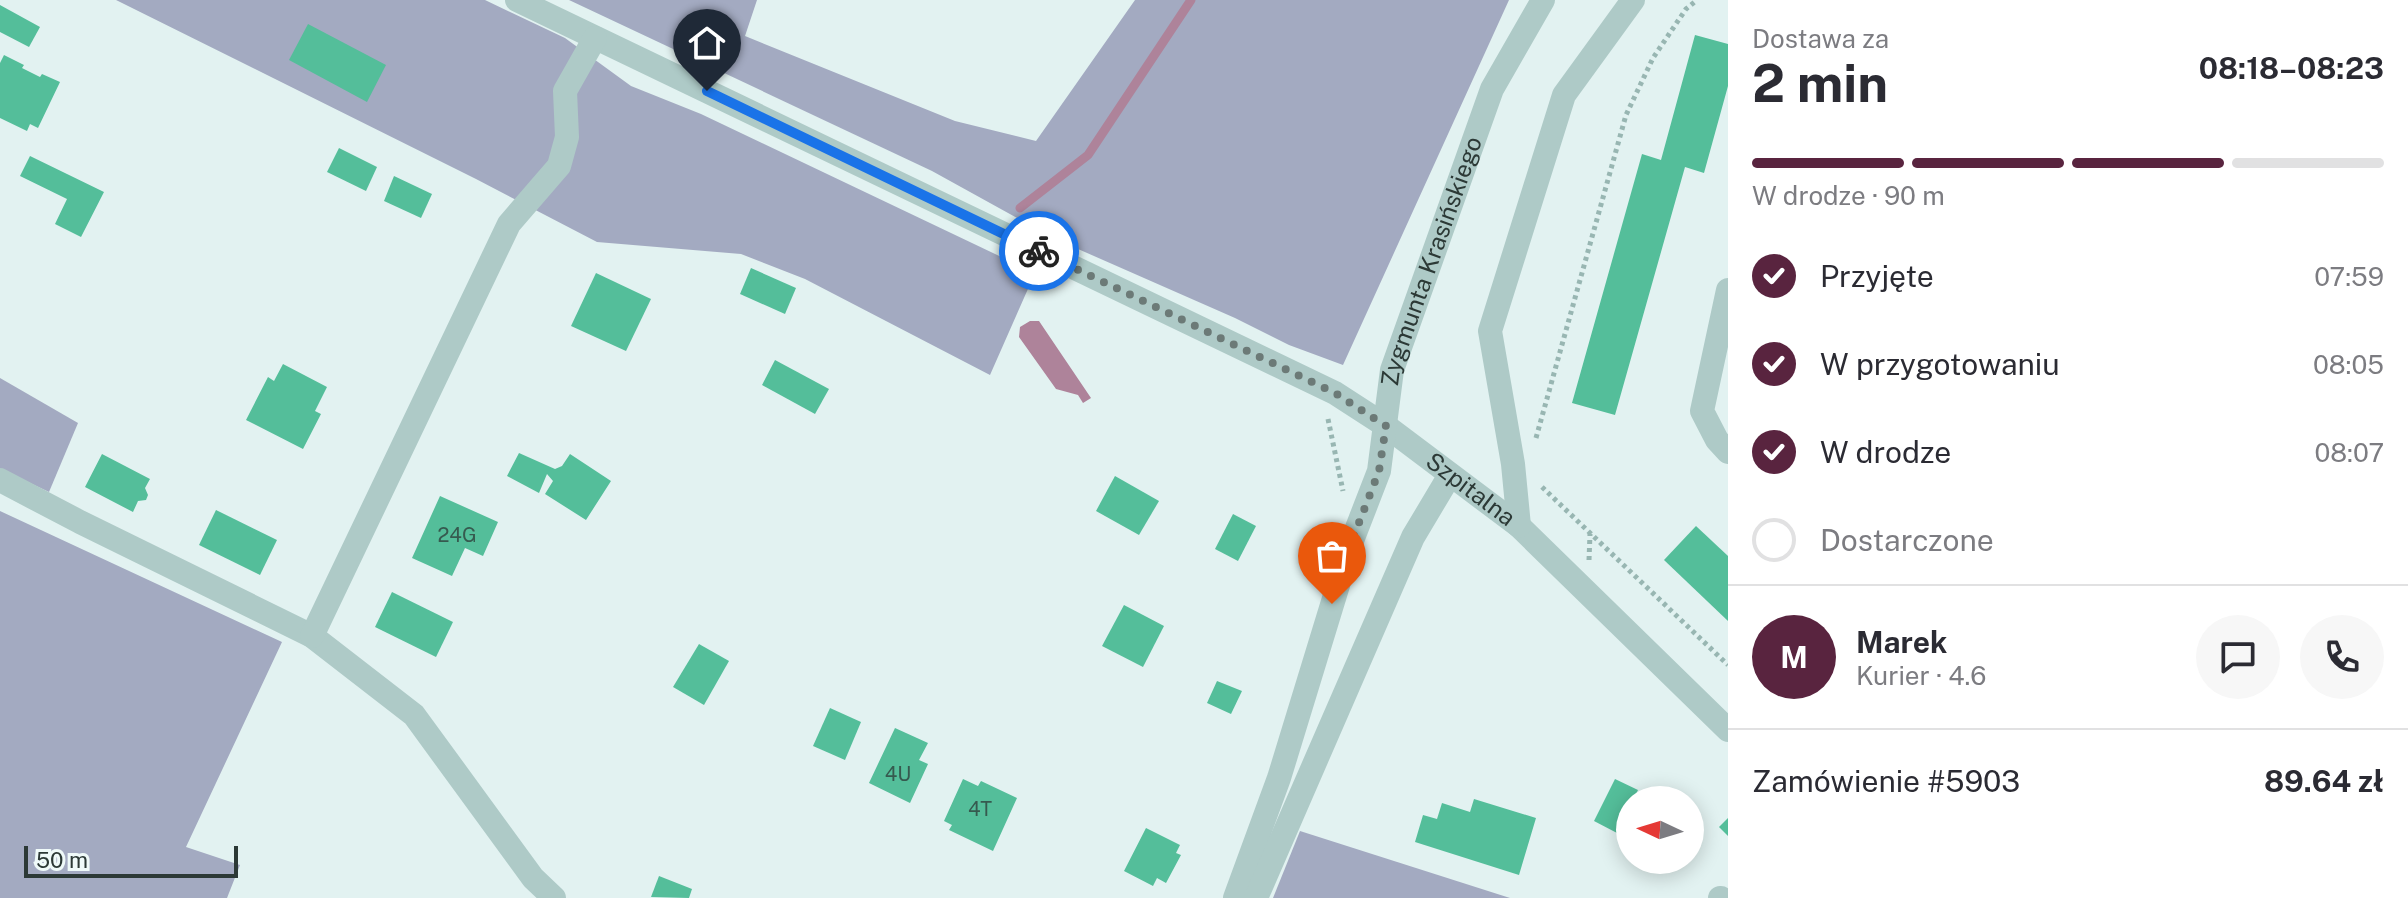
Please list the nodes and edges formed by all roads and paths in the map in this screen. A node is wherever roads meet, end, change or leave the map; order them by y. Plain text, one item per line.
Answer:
1 (517, 0) edge
2 (1543, 0) edge
3 (1633, 0) edge
4 (1697, 0) edge
5 (595, 38) junction
6 (1728, 290) edge
7 (1321, 386) junction
8 (1386, 426) junction
9 (1535, 443) dead end
10 (1728, 452) edge
11 (1450, 475) junction
12 (0, 480) edge
13 (1537, 483) dead end
14 (1344, 494) dead end
15 (1519, 526) junction
16 (312, 636) junction
17 (1728, 665) edge
18 (1728, 730) edge
19 (554, 898) edge
20 (1235, 898) edge
21 (1256, 898) edge

1 - 5 street, Szpitalna
2 - 8 street, Zygmunta Krasińskiego
3 - 15 street
4 - 9 path
5 - 7 street, Szpitalna
5 - 16 street
6 - 10 street
7 - 8 street, Szpitalna
7 - 14 path
8 - 11 street, Szpitalna
8 - 20 street, Zygmunta Krasińskiego
11 - 15 street, Szpitalna
11 - 21 street
12 - 16 street
13 - 17 path
15 - 18 street, Szpitalna
16 - 19 street

